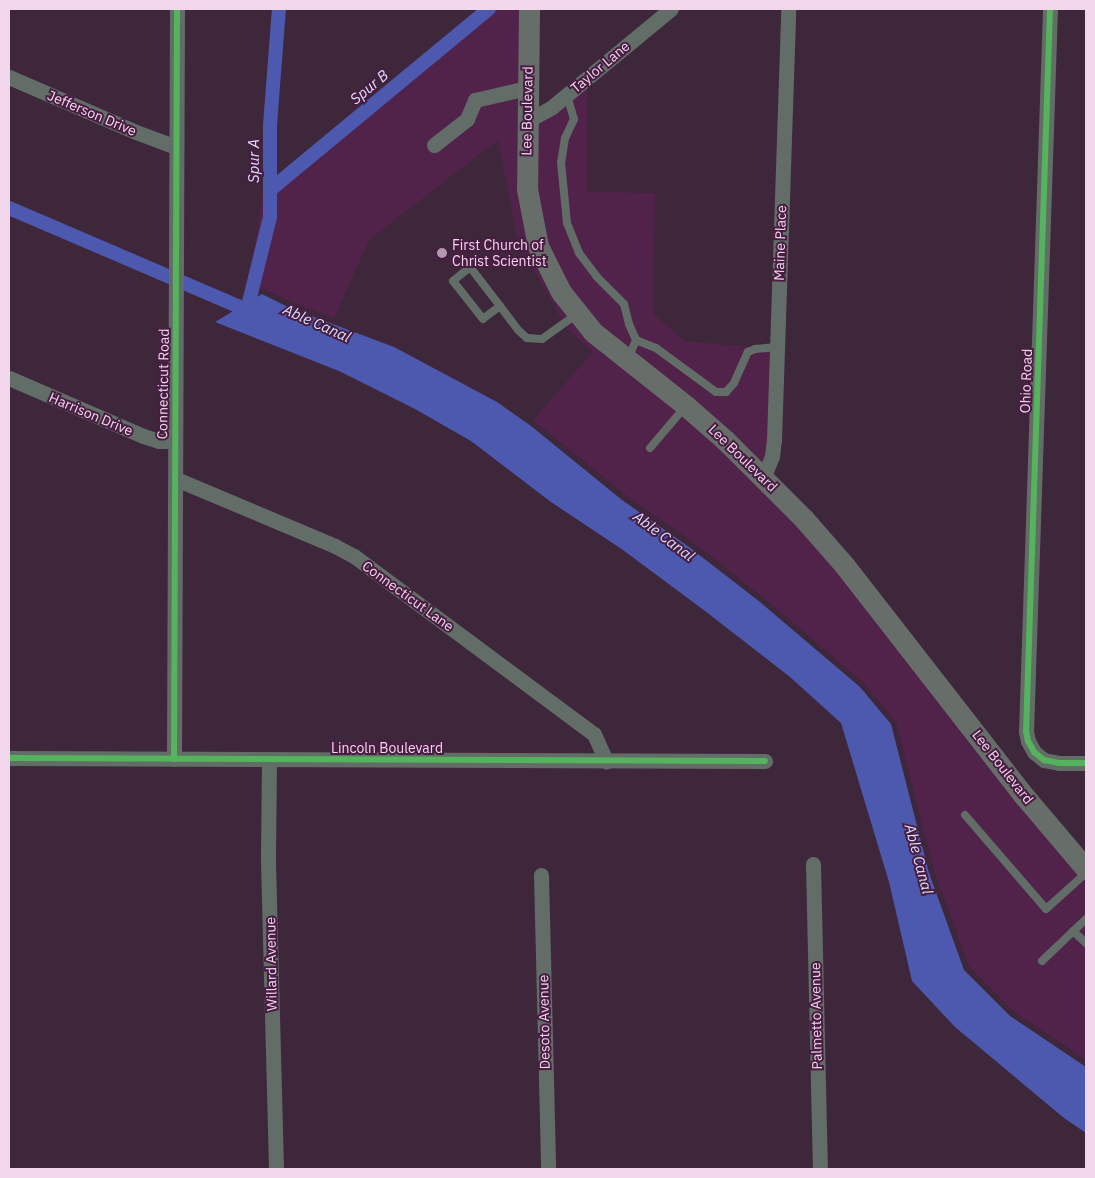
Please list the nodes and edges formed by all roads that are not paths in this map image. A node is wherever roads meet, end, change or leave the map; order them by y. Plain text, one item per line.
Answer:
1 (177, 9) edge
2 (529, 9) edge
3 (671, 9) edge
4 (788, 9) edge
5 (1050, 9) edge
6 (9, 77) edge
7 (527, 88) junction
8 (567, 95) junction
9 (527, 121) junction
10 (434, 145) dead end
11 (176, 146) junction
12 (500, 306) junction
13 (577, 314) junction
14 (636, 340) junction
15 (777, 347) junction
16 (628, 360) junction
17 (9, 378) edge
18 (686, 406) junction
19 (175, 441) junction
20 (650, 448) dead end
21 (764, 476) junction
22 (176, 479) junction
23 (9, 758) edge
24 (174, 759) junction
25 (269, 760) junction
26 (606, 761) junction
27 (765, 761) dead end
28 (1086, 763) edge
29 (965, 815) dead end
30 (813, 864) dead end
31 (1086, 871) edge
32 (541, 875) dead end
33 (1086, 918) edge
34 (1073, 931) junction
35 (1086, 943) edge
36 (1042, 961) dead end
37 (276, 1169) edge
38 (548, 1169) edge
39 (820, 1169) edge

1 - 11 street, Connecticut Road
2 - 7 main road, Lee Boulevard
3 - 8 street, Taylor Lane
4 - 15 street, Maine Place
5 - 28 street, Ohio Road
6 - 11 street, Jefferson Drive
7 - 9 main road, Lee Boulevard
7 - 10 street
8 - 9 street, Taylor Lane
8 - 14 lane
9 - 13 main road, Lee Boulevard
11 - 19 street, Connecticut Road
12 - 12 lane
12 - 13 lane
13 - 16 main road, Lee Boulevard
14 - 15 lane
14 - 16 lane
15 - 21 street, Maine Place
16 - 18 main road, Lee Boulevard
17 - 19 street, Harrison Drive
18 - 20 lane
18 - 21 main road, Lee Boulevard
19 - 22 street, Connecticut Road
21 - 31 main road, Lee Boulevard
22 - 24 street, Connecticut Road
22 - 26 street, Connecticut Lane
23 - 24 street, Lincoln Boulevard
24 - 25 street, Lincoln Boulevard
25 - 26 street, Lincoln Boulevard
25 - 37 street, Willard Avenue
26 - 27 street, Lincoln Boulevard
29 - 31 lane
30 - 39 street, Palmetto Avenue
32 - 38 street, Desoto Avenue
33 - 34 lane
34 - 35 lane
34 - 36 lane

